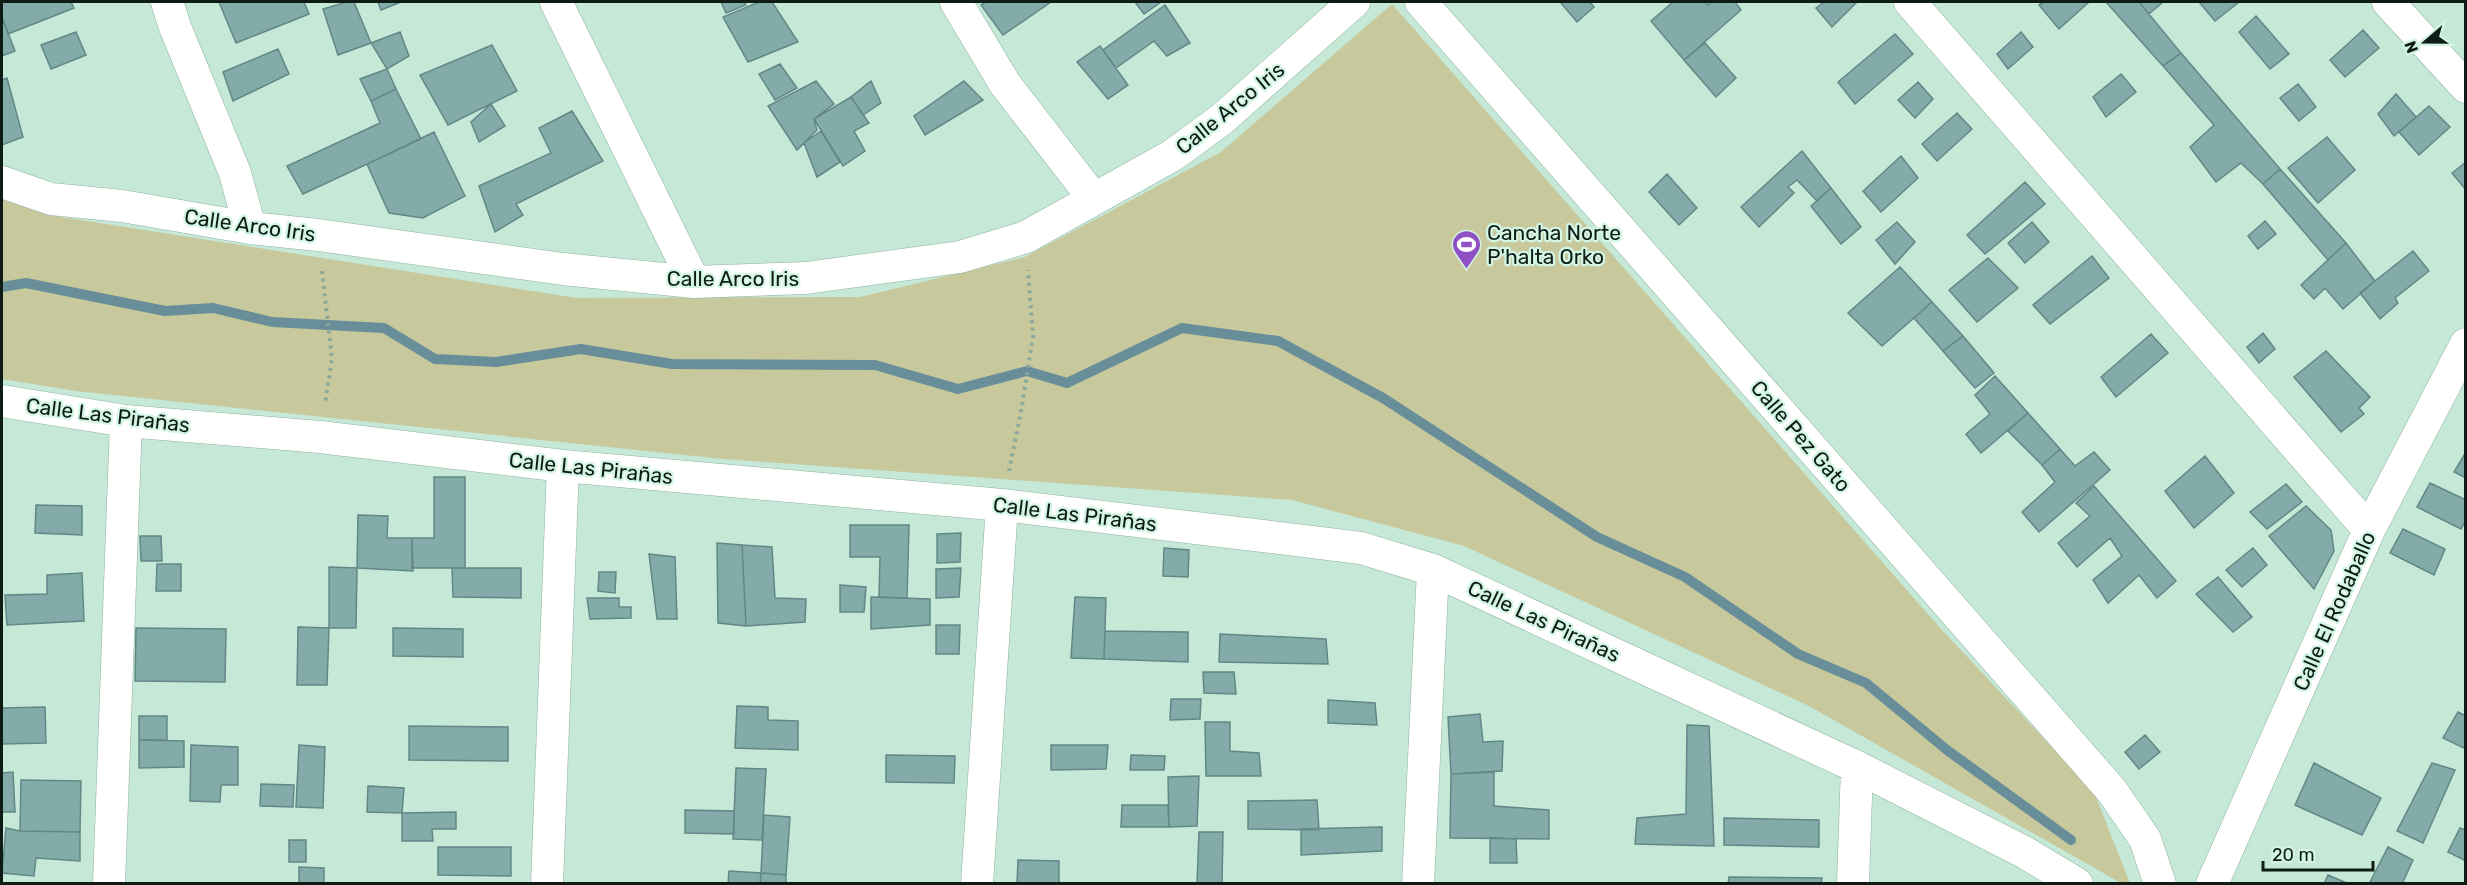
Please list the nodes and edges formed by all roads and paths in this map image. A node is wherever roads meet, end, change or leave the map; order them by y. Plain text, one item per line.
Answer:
1 (166, 2) edge
2 (556, 2) edge
3 (956, 2) edge
4 (1354, 2) edge
5 (1421, 2) edge
6 (1910, 2) edge
7 (2388, 2) edge
8 (2466, 87) edge
9 (2, 182) edge
10 (1094, 199) junction
11 (250, 228) junction
12 (318, 235) junction
13 (1026, 237) junction
14 (694, 282) junction
15 (2466, 344) edge
16 (2, 401) edge
17 (126, 421) junction
18 (320, 437) junction
19 (563, 466) junction
20 (1002, 505) junction
21 (2369, 530) junction
22 (1433, 570) junction
23 (1857, 767) junction
24 (108, 884) edge
25 (547, 884) edge
26 (977, 884) edge
27 (1418, 884) edge
28 (1853, 884) edge
29 (2077, 884) edge
30 (2160, 884) edge
31 (2212, 884) edge

1 - 11 street
2 - 14 street
3 - 10 street
4 - 10 street, Calle Arco Iris
5 - 30 street, Calle Pez Gato
6 - 21 street
7 - 8 street
9 - 11 street, Calle Arco Iris
10 - 13 street, Calle Arco Iris
11 - 12 street, Calle Arco Iris
12 - 14 street, Calle Arco Iris
12 - 18 path
13 - 14 street, Calle Arco Iris
13 - 20 path
15 - 21 street, Calle El Rodaballo
16 - 17 street, Calle Las Pirañas
17 - 18 street, Calle Las Pirañas
17 - 24 street
18 - 19 street, Calle Las Pirañas
19 - 20 street, Calle Las Pirañas
19 - 25 street
20 - 22 street, Calle Las Pirañas
20 - 26 street
21 - 31 street, Calle El Rodaballo
22 - 23 street, Calle Las Pirañas
22 - 27 street
23 - 28 street
23 - 29 street, Calle Las Pirañas

